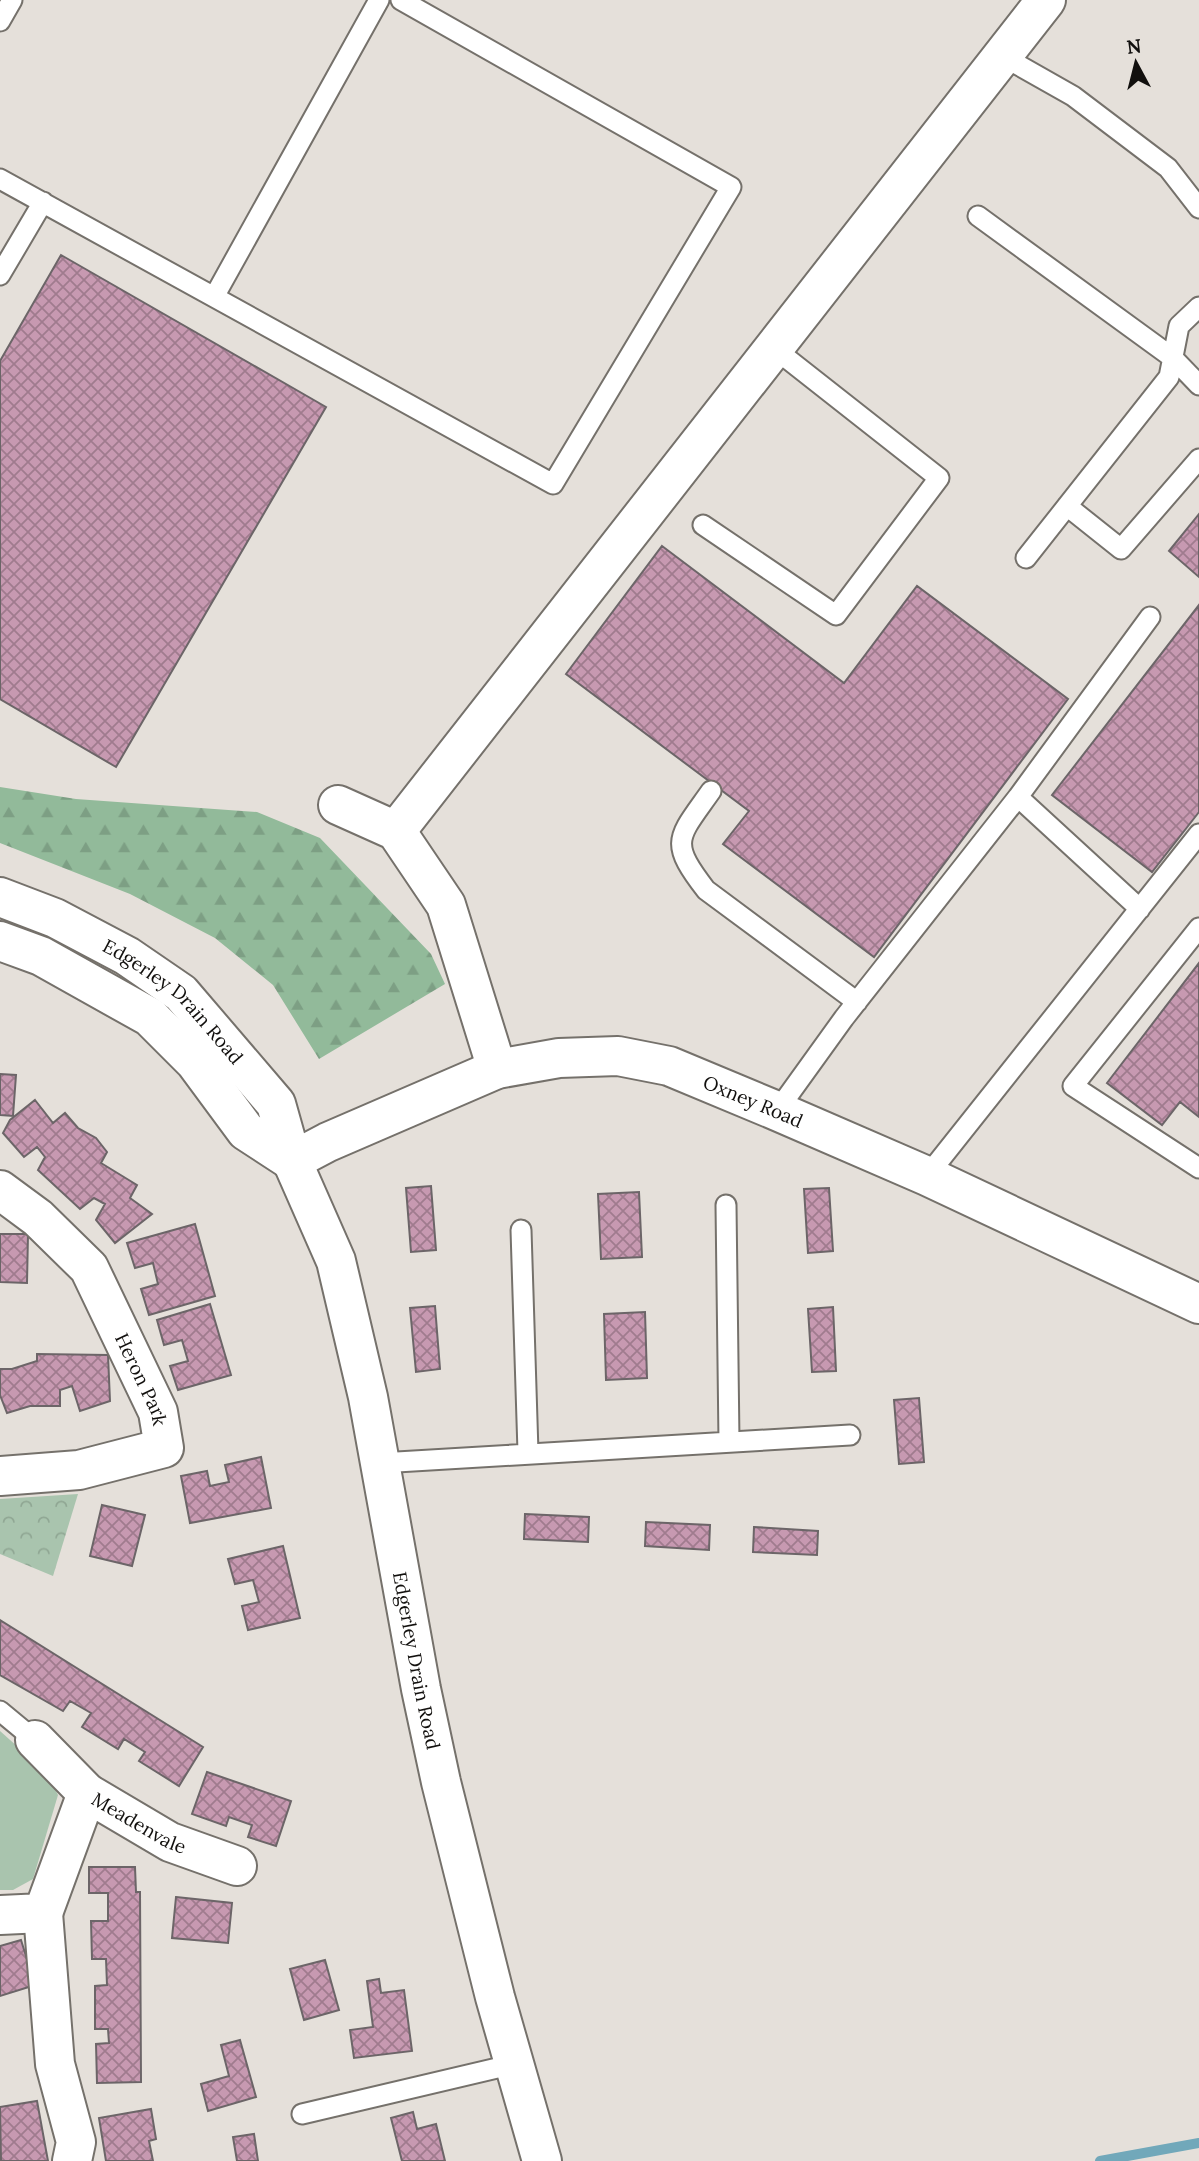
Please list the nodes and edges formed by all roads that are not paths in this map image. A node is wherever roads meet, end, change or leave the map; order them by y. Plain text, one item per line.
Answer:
1 (12, 0) edge
2 (379, 0) edge
3 (401, 0) edge
4 (1046, 0) edge
5 (0, 21) edge
6 (1004, 57) junction
7 (0, 179) edge
8 (43, 202) junction
9 (1199, 208) edge
10 (978, 216) dead end
11 (0, 275) edge
12 (214, 297) junction
13 (1199, 307) edge
14 (775, 349) junction
15 (1173, 358) junction
16 (1199, 385) edge
17 (1199, 459) edge
18 (1067, 506) junction
19 (704, 525) dead end
20 (1026, 558) dead end
21 (1150, 617) dead end
22 (711, 792) dead end
23 (1018, 797) junction
24 (338, 805) dead end
25 (396, 831) junction
26 (1199, 834) edge
27 (0, 897) edge
28 (1140, 909) junction
29 (1199, 928) edge
30 (0, 941) edge
31 (858, 1002) junction
32 (497, 1069) junction
33 (778, 1111) junction
34 (292, 1161) junction
35 (1199, 1168) edge
36 (927, 1176) junction
37 (0, 1190) edge
38 (726, 1205) dead end
39 (521, 1230) dead end
40 (1197, 1299) edge
41 (850, 1435) dead end
42 (729, 1441) junction
43 (528, 1452) junction
44 (380, 1462) junction
45 (0, 1476) edge
46 (0, 1711) edge
47 (36, 1740) joint
48 (87, 1793) junction
49 (237, 1866) dead end
50 (43, 1913) junction
51 (0, 1915) edge
52 (514, 2064) junction
53 (302, 2114) dead end
54 (72, 2161) edge
55 (542, 2161) edge

1 - 5 lane
2 - 12 lane
3 - 12 lane
4 - 6 street
6 - 9 lane
6 - 14 street
7 - 8 lane
8 - 11 lane
8 - 12 lane
10 - 15 lane
13 - 15 lane
14 - 19 lane
14 - 25 street
15 - 16 lane
15 - 18 lane
17 - 18 lane
18 - 20 lane
21 - 23 lane
22 - 31 lane
23 - 28 lane
23 - 31 lane
24 - 25 street
25 - 32 street
26 - 28 lane
27 - 34 street, Edgerley Drain Road
28 - 36 lane
29 - 35 lane
30 - 34 street, Edgerley Drain Road
31 - 33 lane
32 - 33 street, Oxney Road
32 - 34 street, Oxney Road
33 - 36 street, Oxney Road
34 - 44 street, Edgerley Drain Road
36 - 40 street, Oxney Road
37 - 45 street, Heron Park
38 - 42 lane
39 - 43 lane
41 - 42 lane
42 - 43 lane
43 - 44 lane
44 - 52 street, Edgerley Drain Road
46 - 47 lane
47 - 48 street
48 - 49 street, Meadenvale
48 - 50 street, Meadenvale
50 - 51 street
50 - 54 street
52 - 53 lane
52 - 55 street, Edgerley Drain Road

